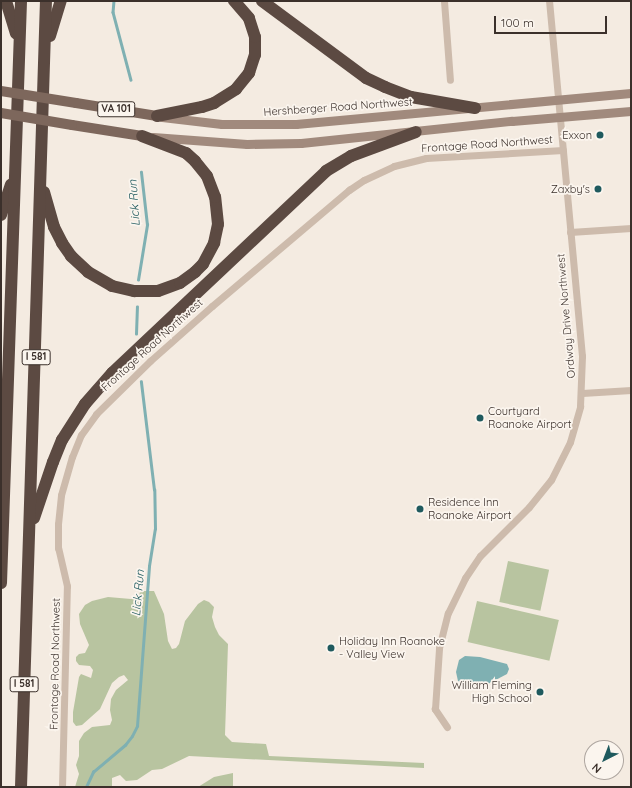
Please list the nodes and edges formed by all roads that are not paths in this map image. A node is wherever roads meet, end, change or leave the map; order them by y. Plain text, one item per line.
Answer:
1 (6, 1) edge
2 (21, 1) edge
3 (46, 1) edge
4 (61, 1) edge
5 (234, 1) edge
6 (262, 1) edge
7 (444, 1) edge
8 (549, 1) edge
9 (19, 46) junction
10 (46, 51) junction
11 (450, 80) dead end
12 (1, 91) edge
13 (631, 93) edge
14 (558, 100) junction
15 (475, 108) junction
16 (631, 111) edge
17 (1, 113) edge
18 (157, 116) junction
19 (560, 117) junction
20 (416, 132) junction
21 (142, 136) junction
22 (563, 150) junction
23 (15, 174) junction
24 (41, 183) junction
25 (1, 215) edge
26 (631, 228) edge
27 (570, 232) junction
28 (631, 390) edge
29 (582, 393) junction
30 (1, 491) edge
31 (3, 504) junction
32 (30, 531) junction
33 (1, 583) edge
34 (447, 727) dead end
35 (21, 787) edge
36 (62, 787) edge

1 - 9 highway
2 - 9 highway, I 581
3 - 10 highway, I 581
4 - 10 highway
5 - 18 highway
6 - 15 highway
7 - 11 street
8 - 14 street, Ordway Drive Northwest
9 - 23 highway, I 581
10 - 24 highway, I 581
12 - 18 main road, Hershberger Road Northwest / VA 101, bridge
13 - 14 main road, Hershberger Road Northwest / VA 101
14 - 15 main road, Hershberger Road Northwest / VA 101
14 - 19 street, Ordway Drive Northwest
15 - 18 main road, Hershberger Road Northwest / VA 101
16 - 19 main road, VA 101
17 - 21 main road, VA 101, bridge
19 - 20 main road, VA 101
19 - 22 street, Ordway Drive Northwest
20 - 21 main road, VA 101
20 - 32 highway
21 - 24 highway
22 - 27 street, Ordway Drive Northwest
22 - 36 street, Frontage Road Northwest
23 - 25 highway
23 - 31 highway, I 581
24 - 32 highway, I 581
26 - 27 street
27 - 29 street, Ordway Drive Northwest
28 - 29 street
29 - 34 street, Ordway Drive Northwest
30 - 31 highway
31 - 33 highway, I 581
32 - 35 highway, I 581

